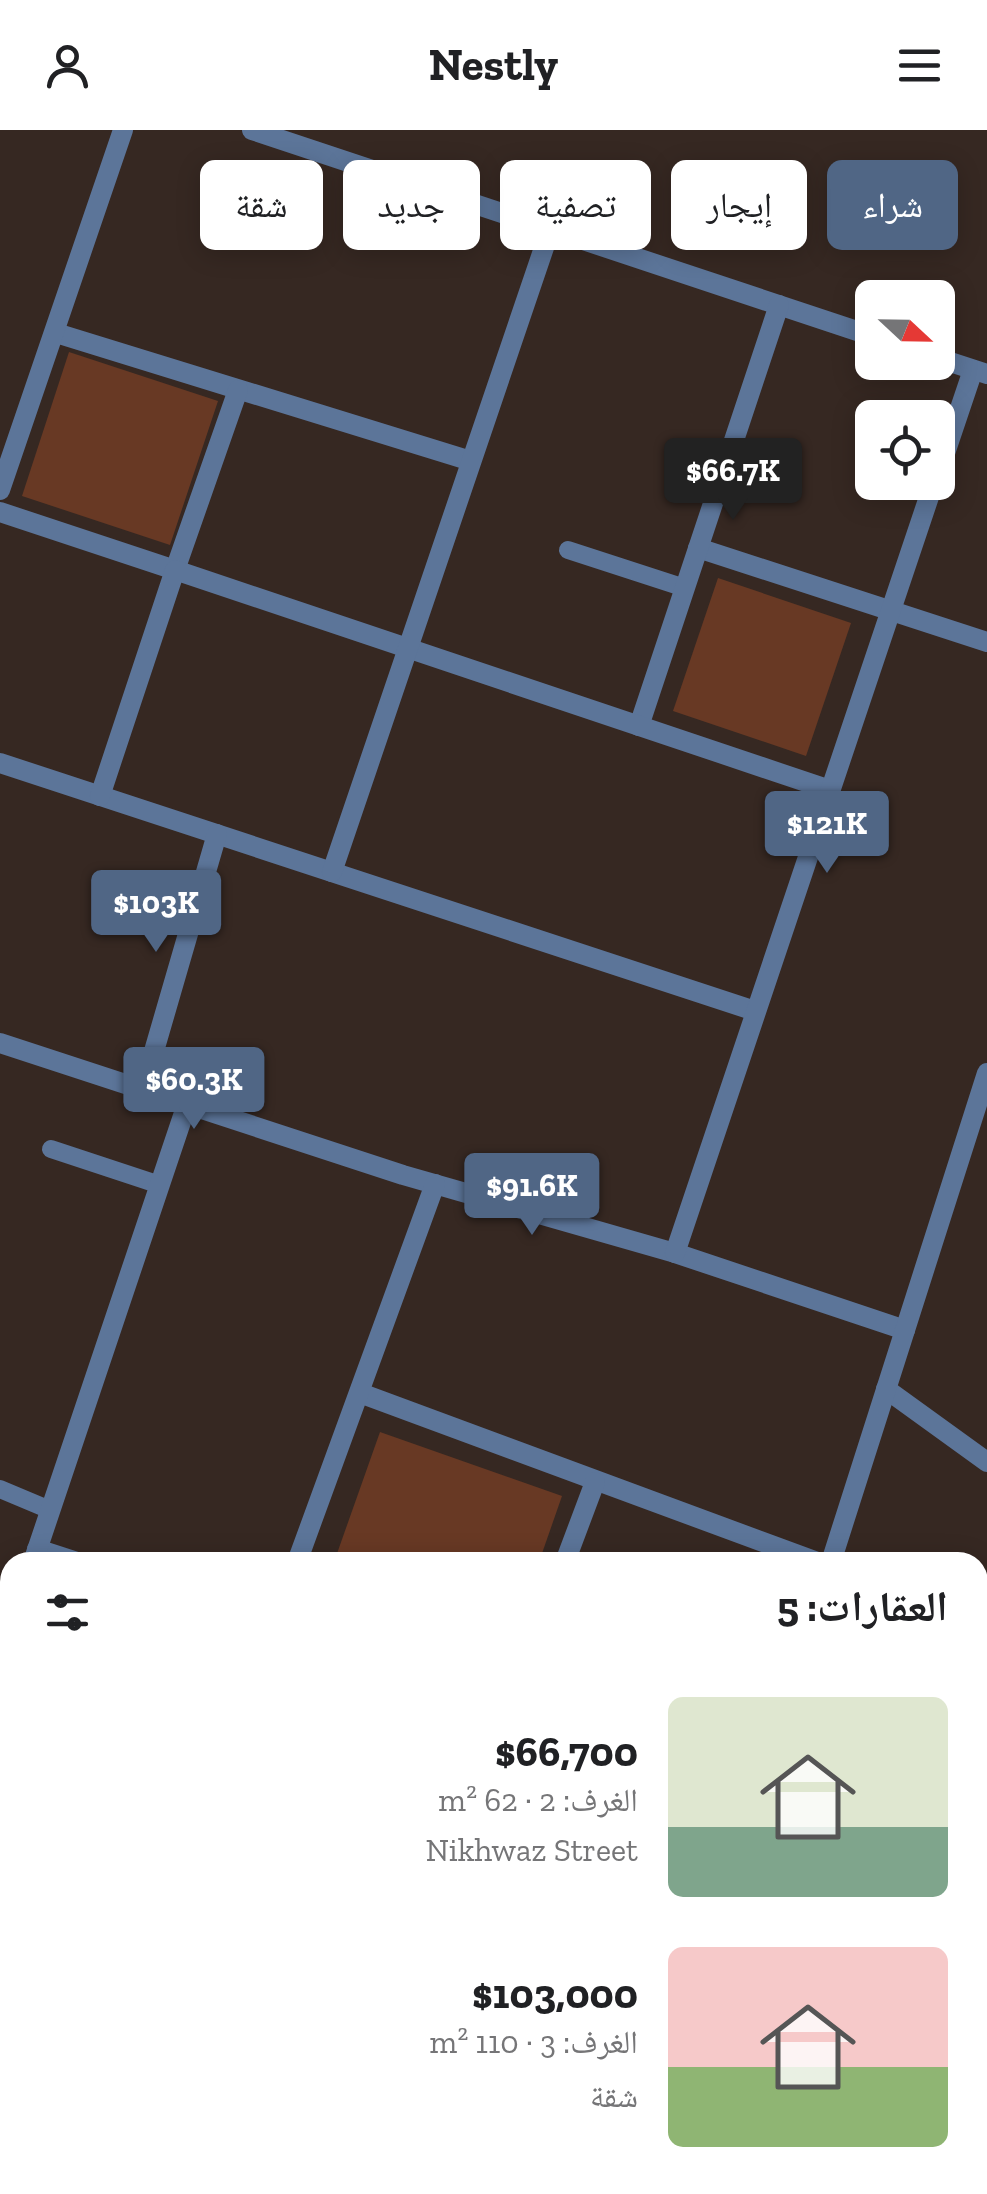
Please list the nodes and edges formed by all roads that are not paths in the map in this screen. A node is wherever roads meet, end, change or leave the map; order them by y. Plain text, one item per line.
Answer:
1 (124, 130) edge
2 (252, 130) edge
3 (500, 213) edge
4 (543, 250) edge
5 (611, 250) edge
6 (779, 305) junction
7 (855, 330) edge
8 (56, 332) junction
9 (955, 364) edge
10 (980, 372) edge
11 (238, 390) junction
12 (955, 433) edge
13 (471, 461) junction
14 (0, 490) edge
15 (928, 500) edge
16 (0, 512) edge
17 (698, 548) junction
18 (568, 550) dead end
19 (175, 570) junction
20 (685, 588) junction
21 (890, 612) junction
22 (987, 642) edge
23 (408, 648) junction
24 (639, 726) junction
25 (0, 763) edge
26 (830, 790) junction
27 (100, 796) junction
28 (217, 834) junction
29 (332, 872) junction
30 (755, 1011) junction
31 (0, 1042) edge
32 (987, 1073) edge
33 (143, 1089) junction
34 (187, 1104) junction
35 (51, 1150) dead end
36 (434, 1184) junction
37 (160, 1185) junction
38 (675, 1253) junction
39 (906, 1330) junction
40 (886, 1388) junction
41 (360, 1393) junction
42 (987, 1462) edge
43 (594, 1482) junction
44 (0, 1489) edge
45 (50, 1510) junction
46 (36, 1552) edge
47 (301, 1552) edge
48 (568, 1552) edge
49 (789, 1552) edge
50 (834, 1552) edge

1 - 8 street
2 - 3 street
4 - 13 street
5 - 6 street
6 - 7 street
6 - 17 street
8 - 11 street
8 - 14 street
9 - 10 street
10 - 12 street
11 - 13 street
11 - 19 street
13 - 23 street
15 - 21 street
16 - 19 street
17 - 20 street
17 - 21 street
18 - 20 lane
19 - 23 street
19 - 27 street
20 - 24 street
21 - 22 street
21 - 26 street
23 - 24 street
23 - 29 street
24 - 26 street
25 - 27 street
26 - 30 street
27 - 28 street
28 - 29 street
28 - 33 street
29 - 30 street
30 - 38 street
31 - 33 street
32 - 39 street
33 - 34 street
34 - 36 street
34 - 37 street
35 - 37 lane
36 - 38 street
36 - 41 street
37 - 45 street
38 - 39 street
39 - 40 street
40 - 42 street
40 - 50 street
41 - 43 street
41 - 47 street
43 - 48 street
43 - 49 street
44 - 45 lane
45 - 46 street

